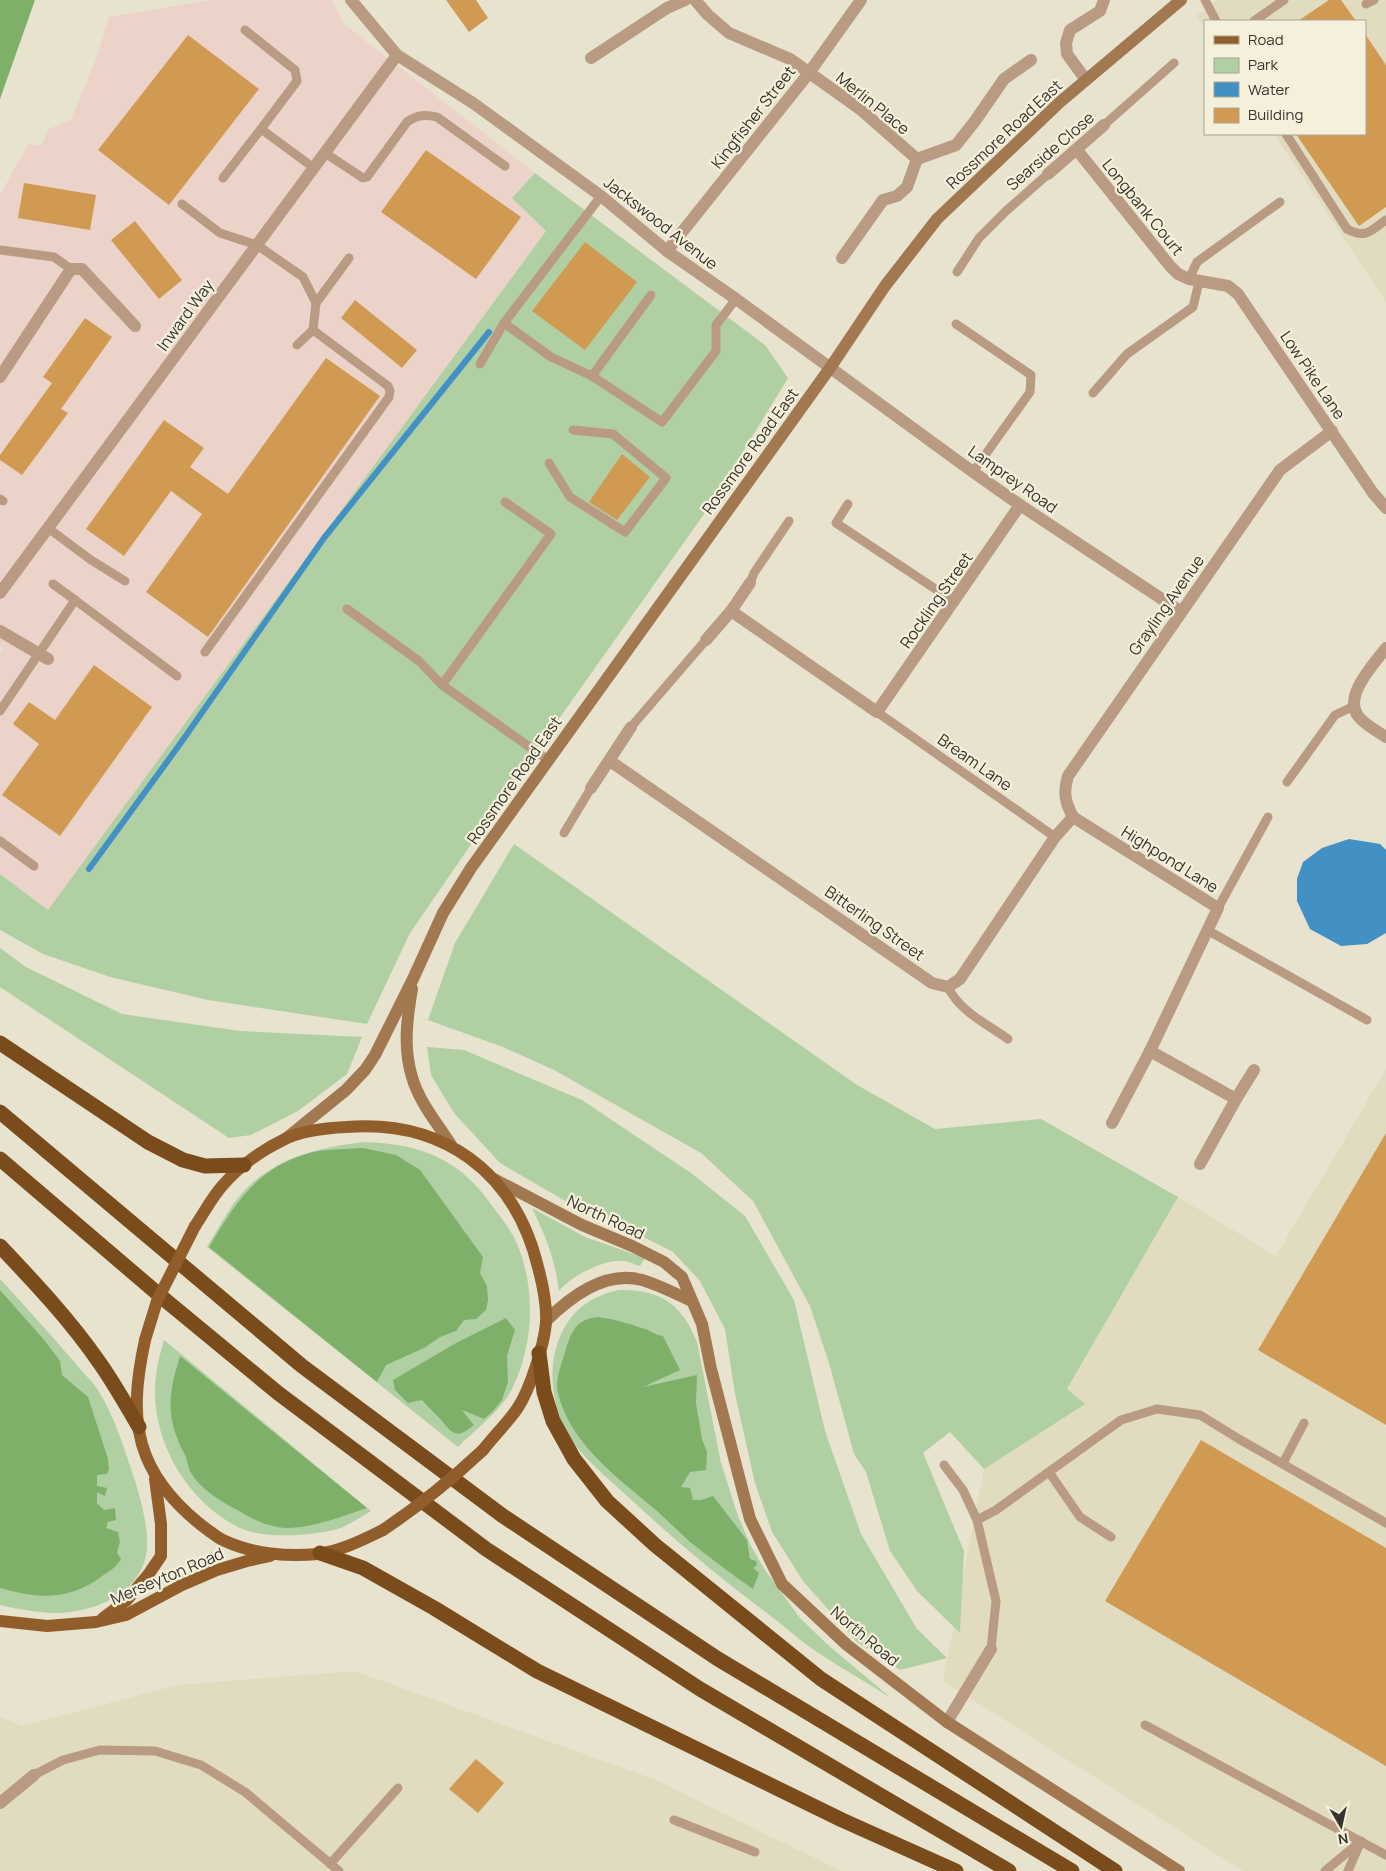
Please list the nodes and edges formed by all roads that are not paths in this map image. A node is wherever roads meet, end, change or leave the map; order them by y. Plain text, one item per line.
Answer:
1 (351, 0) edge
2 (684, 0) edge
3 (695, 0) edge
4 (861, 0) edge
5 (1104, 0) edge
6 (1181, 0) edge
7 (1205, 0) edge
8 (1284, 0) edge
9 (1215, 20) edge
10 (1255, 20) edge
11 (245, 30) dead end
12 (397, 55) junction
13 (591, 58) dead end
14 (1031, 60) dead end
15 (1174, 63) dead end
16 (809, 73) junction
17 (1086, 80) junction
18 (1104, 126) joint
19 (261, 129) junction
20 (1287, 135) edge
21 (1077, 150) junction
22 (325, 153) junction
23 (917, 159) junction
24 (505, 166) dead end
25 (314, 168) junction
26 (1048, 174) joint
27 (223, 178) dead end
28 (601, 196) junction
29 (1280, 202) dead end
30 (182, 204) dead end
31 (1386, 220) edge
32 (257, 245) junction
33 (0, 250) edge
34 (667, 251) junction
35 (349, 258) dead end
36 (842, 258) dead end
37 (71, 269) junction
38 (957, 272) dead end
39 (1194, 280) junction
40 (651, 295) dead end
41 (736, 299) junction
42 (316, 303) junction
43 (504, 322) junction
44 (956, 324) dead end
45 (135, 326) dead end
46 (313, 330) junction
47 (297, 345) dead end
48 (480, 364) dead end
49 (830, 368) junction
50 (592, 376) junction
51 (0, 377) edge
52 (1092, 393) dead end
53 (573, 430) dead end
54 (1332, 431) junction
55 (549, 463) dead end
56 (973, 472) junction
57 (506, 502) dead end
58 (848, 504) dead end
59 (1020, 505) junction
60 (1386, 508) edge
61 (789, 521) dead end
62 (48, 528) junction
63 (125, 581) dead end
64 (750, 582) joint
65 (53, 584) dead end
66 (0, 593) edge
67 (74, 600) junction
68 (954, 602) junction
69 (347, 609) dead end
70 (731, 611) junction
71 (1180, 612) junction
72 (0, 631) edge
73 (706, 640) joint
74 (1386, 648) edge
75 (205, 652) dead end
76 (43, 656) junction
77 (177, 676) dead end
78 (442, 685) junction
79 (1352, 707) junction
80 (0, 711) edge
81 (877, 712) junction
82 (631, 728) joint
83 (1386, 737) edge
84 (548, 760) junction
85 (610, 761) junction
86 (1287, 782) dead end
87 (591, 788) joint
88 (1073, 817) junction
89 (1268, 817) dead end
90 (564, 832) dead end
91 (1055, 837) junction
92 (0, 841) edge
93 (34, 866) dead end
94 (1218, 908) junction
95 (1207, 930) junction
96 (948, 987) junction
97 (405, 1002) junction
98 (1367, 1020) dead end
99 (1008, 1039) dead end
100 (0, 1043) edge
101 (1150, 1051) junction
102 (1254, 1070) dead end
103 (1236, 1099) junction
104 (0, 1112) edge
105 (1112, 1123) dead end
106 (288, 1137) junction
107 (451, 1145) junction
108 (0, 1159) edge
109 (1200, 1164) dead end
110 (244, 1165) junction
111 (492, 1178) junction
112 (0, 1246) edge
113 (692, 1301) junction
114 (546, 1321) junction
115 (539, 1353) junction
116 (1304, 1423) dead end
117 (139, 1427) junction
118 (1283, 1463) junction
119 (944, 1465) dead end
120 (154, 1471) junction
121 (1049, 1472) junction
122 (977, 1520) junction
123 (1386, 1523) edge
124 (1111, 1537) dead end
125 (320, 1553) junction
126 (280, 1555) junction
127 (0, 1622) edge
128 (96, 1622) junction
129 (991, 1649) joint
130 (947, 1722) junction
131 (1145, 1724) dead end
132 (34, 1775) joint
133 (398, 1788) dead end
134 (0, 1803) edge
135 (674, 1820) dead end
136 (1361, 1841) junction
137 (755, 1852) dead end
138 (1386, 1854) edge
139 (330, 1864) junction
140 (339, 1871) edge
141 (956, 1871) edge
142 (1008, 1871) edge
143 (1072, 1871) edge
144 (1115, 1871) edge
145 (1179, 1871) edge
146 (1325, 1871) edge
147 (1348, 1871) edge

1 - 12 street, Jackswood Avenue
2 - 13 street
3 - 16 street, Merlin Place
4 - 16 street, Kingfisher Street
5 - 17 street
6 - 17 main road, Rossmore Road East
7 - 9 lane
8 - 10 lane
11 - 19 lane
12 - 22 street, Inward Way
12 - 28 street, Jackswood Avenue
14 - 23 street
15 - 18 lane, Searside Close
16 - 23 street, Merlin Place
16 - 34 street, Kingfisher Street
17 - 49 main road, Rossmore Road East
18 - 21 street, Searside Close
19 - 25 lane
19 - 27 lane
20 - 31 lane
21 - 26 street, Searside Close
21 - 39 street, Longbank Court
22 - 24 lane
22 - 25 street, Inward Way
23 - 36 street
25 - 32 street, Inward Way
26 - 38 lane, Searside Close
28 - 34 street, Jackswood Avenue
28 - 43 lane
29 - 39 lane, Longbank Court
30 - 32 lane
32 - 42 lane
32 - 62 street, Inward Way
33 - 37 lane
34 - 41 street, Jackswood Avenue
35 - 42 lane
37 - 45 street
37 - 51 street
39 - 52 lane, Longbank Court
39 - 54 street, Low Pike Lane
40 - 50 lane
41 - 49 street, Jackswood Avenue
41 - 50 lane
42 - 46 lane
43 - 48 lane
43 - 50 lane
44 - 56 lane
46 - 47 lane
46 - 75 lane
49 - 56 street, Lamprey Road
49 - 84 main road, Rossmore Road East
53 - 55 lane
54 - 60 street, Low Pike Lane
54 - 71 street, Grayling Avenue
56 - 59 street, Lamprey Road
57 - 78 lane
58 - 68 lane
59 - 68 street, Rockling Street
59 - 71 street, Lamprey Road
61 - 64 lane
62 - 63 lane
62 - 66 street, Inward Way
64 - 70 street
65 - 67 lane
67 - 76 lane
67 - 77 lane
68 - 81 street, Rockling Street
69 - 78 lane
70 - 73 street
70 - 81 street
71 - 88 street, Grayling Avenue
72 - 76 street
73 - 82 lane
74 - 79 street
76 - 80 lane
78 - 84 lane
79 - 83 street
79 - 86 lane
81 - 91 lane, Bream Lane
82 - 85 street
84 - 97 main road, Rossmore Road East
85 - 87 street
85 - 96 street, Bitterling Street
87 - 90 lane
88 - 91 street
88 - 94 street, Highpond Lane
89 - 94 lane
91 - 96 street
92 - 93 lane
94 - 95 street, Highpond Lane
95 - 98 lane
95 - 101 street, Highpond Lane
96 - 99 lane
97 - 106 main road, Rossmore Road East
97 - 107 main road, Rossmore Road East
100 - 110 highway
101 - 103 street
101 - 105 street, Highpond Lane
102 - 103 street
103 - 109 street
104 - 143 highway
106 - 107 main road
106 - 110 main road
107 - 111 main road
108 - 142 highway
110 - 117 main road, bridge
111 - 113 main road, North Road
111 - 114 main road
112 - 117 highway
113 - 114 main road
113 - 130 main road, North Road
114 - 115 main road
115 - 125 main road, bridge
115 - 144 highway
116 - 118 lane
117 - 120 main road
118 - 121 lane
118 - 123 lane
119 - 122 lane
120 - 126 main road
120 - 128 main road, Merseyton Road
121 - 122 lane
121 - 124 lane
122 - 129 lane
125 - 126 main road
125 - 141 highway
126 - 128 main road, Merseyton Road
127 - 128 main road, Merseyton Road
129 - 130 street
130 - 145 main road, North Road
131 - 136 lane
132 - 134 street
132 - 139 lane
133 - 139 lane
135 - 137 lane
136 - 138 lane
136 - 146 lane
136 - 147 lane
139 - 140 lane

